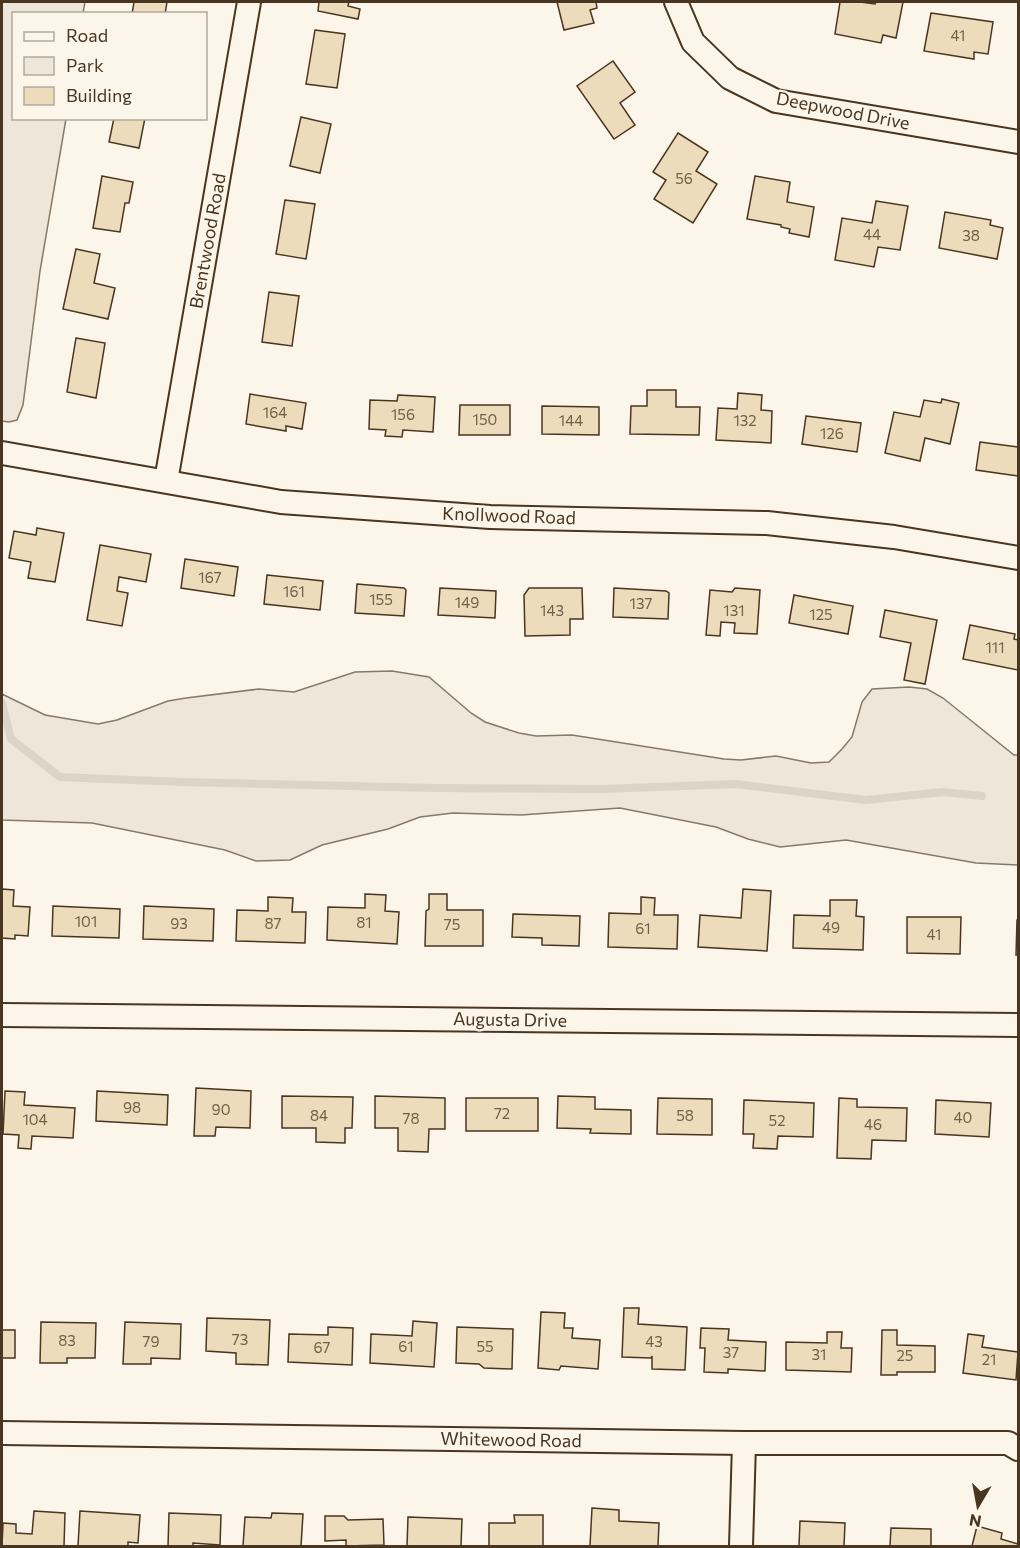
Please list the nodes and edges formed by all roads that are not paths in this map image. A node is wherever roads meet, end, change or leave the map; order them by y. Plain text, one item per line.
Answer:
1 (249, 2) edge
2 (676, 2) edge
3 (1018, 142) edge
4 (2, 453) edge
5 (166, 481) junction
6 (1018, 558) edge
7 (2, 1015) edge
8 (1018, 1025) edge
9 (2, 1432) edge
10 (744, 1443) junction
11 (1018, 1449) edge
12 (741, 1546) edge

1 - 5 street, Brentwood Road
2 - 3 street, Deepwood Drive
4 - 5 street, Knollwood Road
5 - 6 street, Knollwood Road
7 - 8 street, Augusta Drive
9 - 10 street, Whitewood Road
10 - 11 street, Whitewood Road
10 - 12 street

